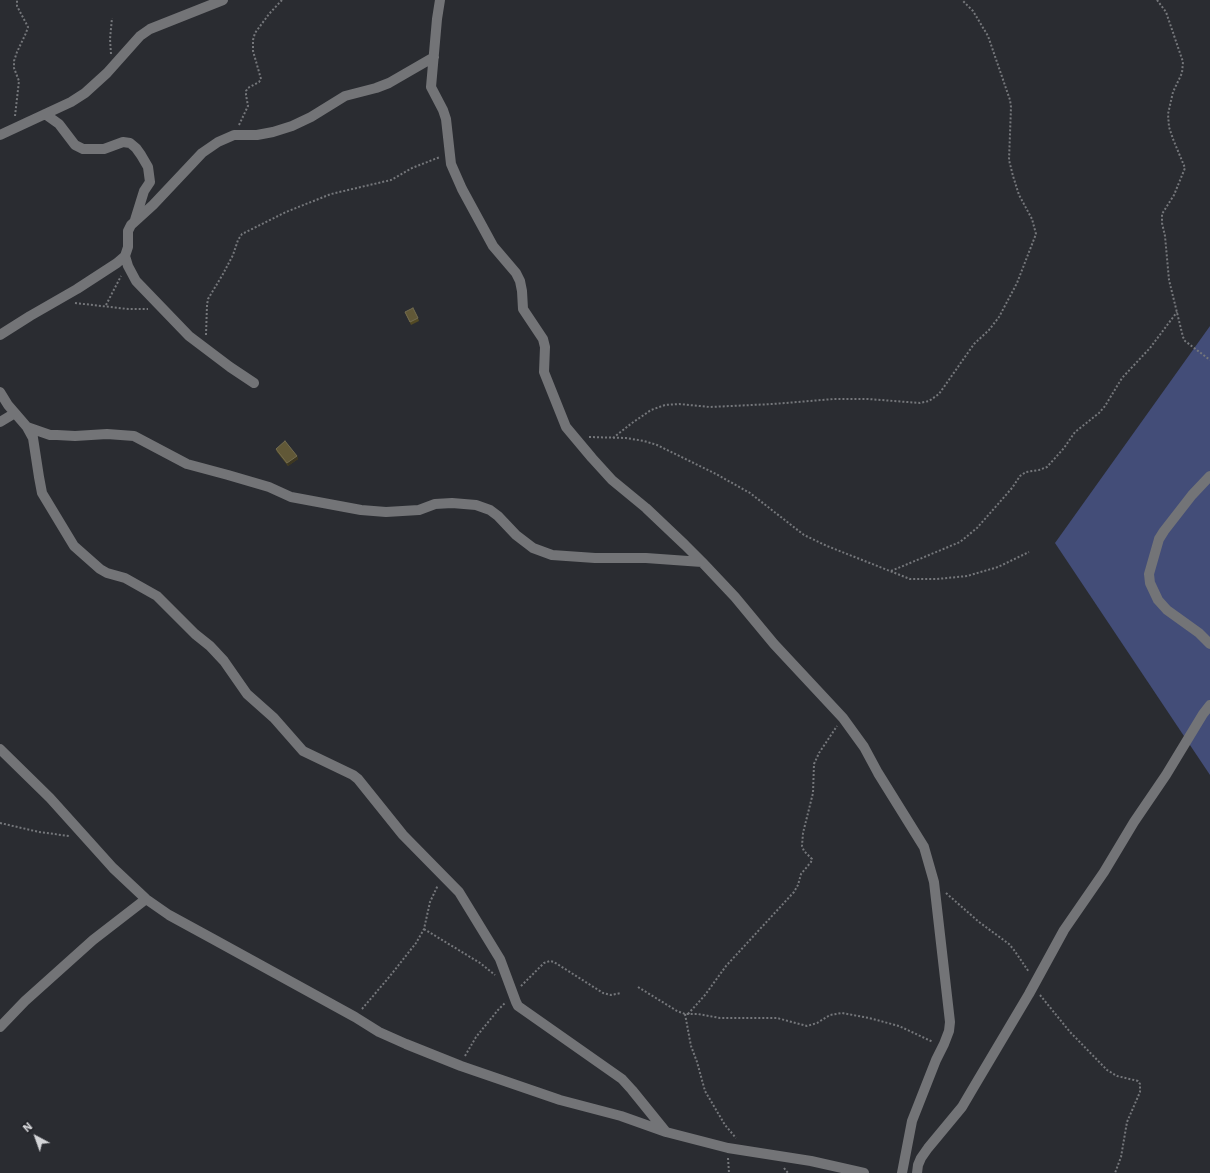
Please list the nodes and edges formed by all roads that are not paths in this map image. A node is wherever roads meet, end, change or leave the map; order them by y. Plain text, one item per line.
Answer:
1 (223, 0) edge
2 (440, 0) edge
3 (434, 57) junction
4 (46, 114) junction
5 (0, 135) edge
6 (135, 221) junction
7 (125, 256) junction
8 (0, 335) edge
9 (254, 383) dead end
10 (0, 392) edge
11 (15, 413) junction
12 (0, 422) edge
13 (27, 427) junction
14 (1210, 476) edge
15 (702, 562) junction
16 (1210, 644) edge
17 (1210, 705) edge
18 (0, 749) edge
19 (146, 899) junction
20 (0, 1027) edge
21 (666, 1132) junction
22 (864, 1173) edge
23 (902, 1173) edge
24 (918, 1173) edge

1 - 4 street
2 - 3 street
3 - 6 street
3 - 15 street
4 - 5 street
4 - 6 street
6 - 7 street
7 - 8 street
7 - 9 street
10 - 11 street
11 - 12 street
11 - 13 street
13 - 15 street
13 - 21 street
14 - 16 street
15 - 23 street
17 - 24 street
18 - 19 street
19 - 20 street
19 - 21 street
21 - 22 street

